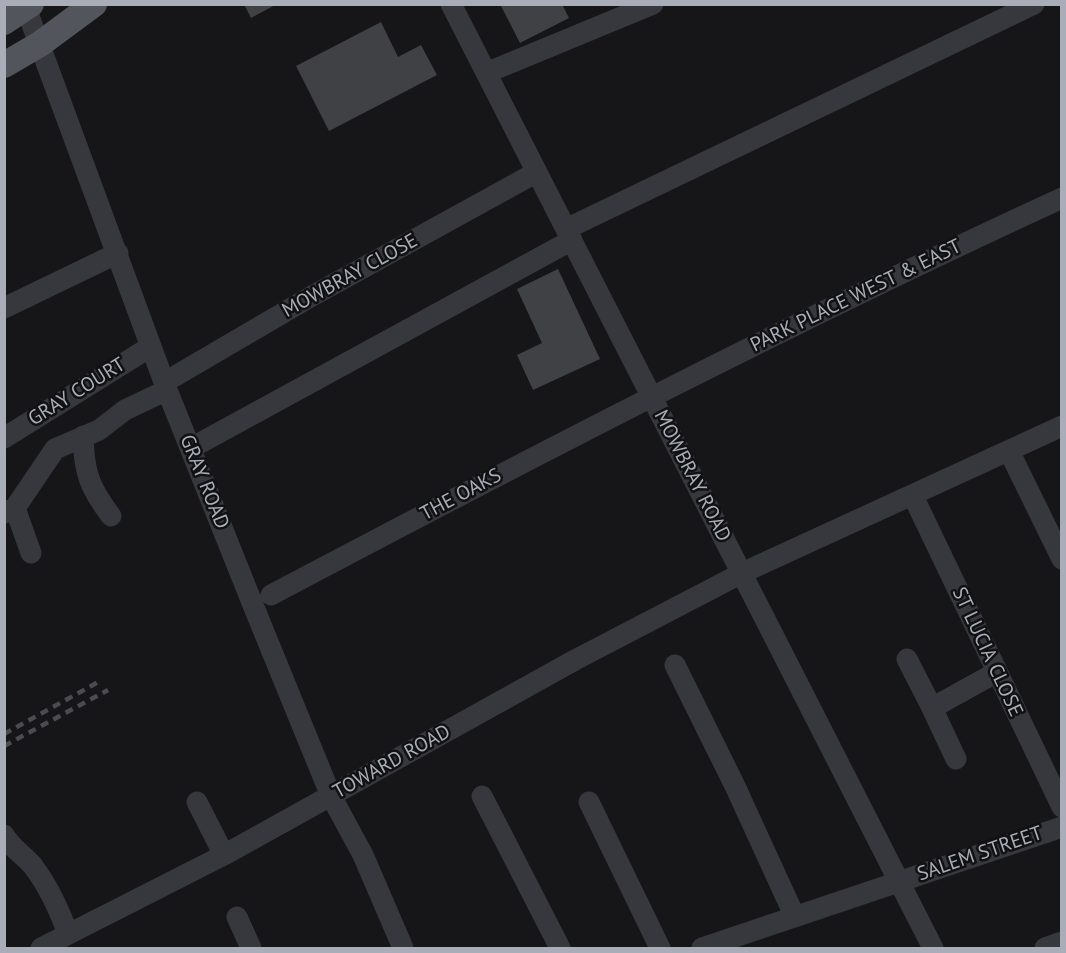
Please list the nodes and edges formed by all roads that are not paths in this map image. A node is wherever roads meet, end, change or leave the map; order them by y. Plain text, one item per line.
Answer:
1 (94, 4) edge
2 (451, 4) edge
3 (652, 4) edge
4 (1034, 4) edge
5 (28, 6) edge
6 (4, 22) edge
7 (40, 44) junction
8 (4, 65) edge
9 (486, 73) junction
10 (537, 172) junction
11 (1062, 198) edge
12 (569, 235) junction
13 (118, 253) junction
14 (4, 308) edge
15 (150, 346) junction
16 (166, 386) junction
17 (651, 395) junction
18 (1062, 426) edge
19 (83, 436) junction
20 (4, 438) edge
21 (191, 448) junction
22 (1009, 451) junction
23 (913, 496) junction
24 (10, 511) edge
25 (111, 516) dead end
26 (31, 553) dead end
27 (1062, 559) edge
28 (742, 573) junction
29 (271, 595) dead end
30 (907, 659) dead end
31 (675, 665) dead end
32 (997, 672) junction
33 (932, 708) junction
34 (956, 759) dead end
35 (331, 796) junction
36 (482, 796) dead end
37 (196, 802) dead end
38 (589, 802) dead end
39 (1062, 807) edge
40 (1062, 826) edge
41 (4, 836) edge
42 (224, 855) junction
43 (899, 882) junction
44 (237, 917) dead end
45 (795, 917) junction
46 (68, 934) junction
47 (1062, 942) edge
48 (42, 948) edge
49 (251, 948) edge
50 (403, 948) edge
51 (560, 948) edge
52 (660, 948) edge
53 (702, 948) edge
54 (933, 948) edge
55 (1045, 948) edge

1 - 7 main road
2 - 9 street, MOWBRAY ROAD
3 - 9 street
4 - 12 street
5 - 6 main road
5 - 7 street, GRAY ROAD
7 - 8 main road
7 - 13 street, GRAY ROAD
9 - 10 street, MOWBRAY ROAD
10 - 12 street, MOWBRAY ROAD
10 - 16 street, MOWBRAY CLOSE
11 - 17 street, PARK PLACE WEST & EAST
12 - 17 street, MOWBRAY ROAD
12 - 21 street
13 - 14 street
13 - 15 street, GRAY ROAD
15 - 16 street, GRAY ROAD
15 - 20 street, GRAY COURT
16 - 19 street, MOWBRAY CLOSE
16 - 21 street, GRAY ROAD
17 - 28 street, MOWBRAY ROAD
17 - 29 street, THE OAKS
18 - 22 street, TOWARD ROAD
19 - 24 street, MOWBRAY CLOSE
19 - 25 street
21 - 35 street, GRAY ROAD
22 - 23 street, TOWARD ROAD
22 - 27 street
23 - 28 street, TOWARD ROAD
23 - 32 street, ST LUCIA CLOSE
24 - 26 street
28 - 35 street, TOWARD ROAD
28 - 43 street, MOWBRAY ROAD
30 - 33 street
31 - 45 street
32 - 33 street
32 - 39 street, ST LUCIA CLOSE
33 - 34 street
35 - 42 street, TOWARD ROAD
35 - 50 street, GRAY ROAD
36 - 51 street
37 - 42 street
38 - 52 street
40 - 43 street, SALEM STREET
41 - 46 street
42 - 46 street, TOWARD ROAD
43 - 45 street, SALEM STREET
43 - 54 street, MOWBRAY ROAD
44 - 49 street
45 - 53 street, SALEM STREET
46 - 48 street, TOWARD ROAD
47 - 55 street

